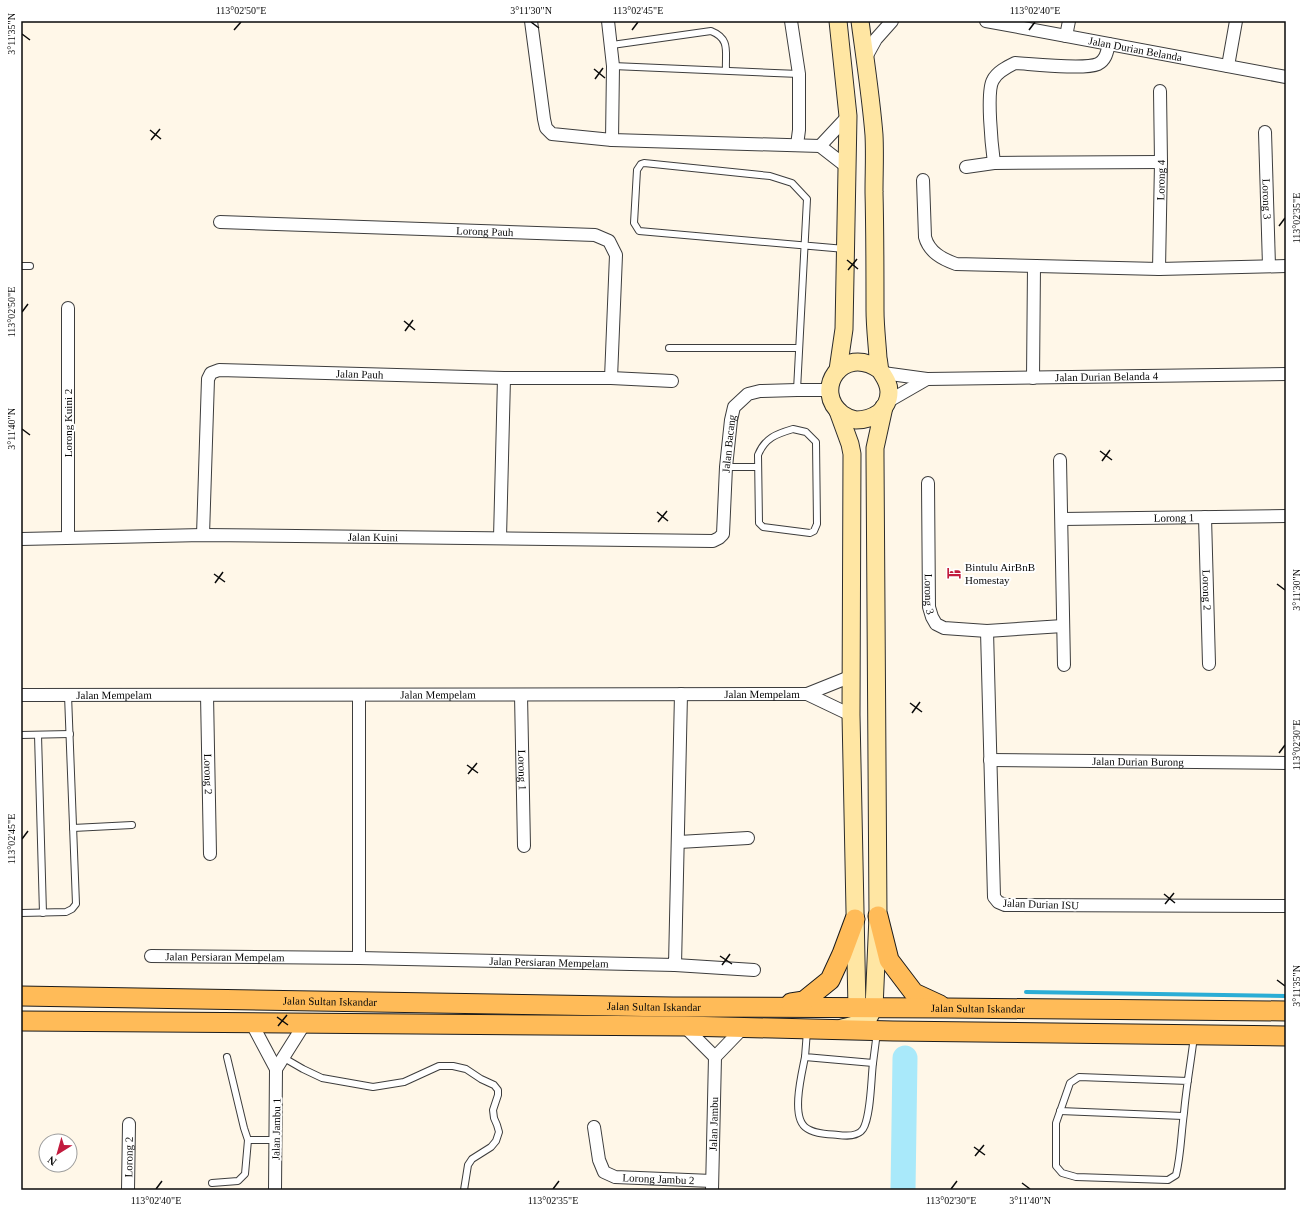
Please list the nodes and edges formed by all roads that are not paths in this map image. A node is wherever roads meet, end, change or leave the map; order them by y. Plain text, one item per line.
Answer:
1 (530, 21) edge
2 (608, 21) edge
3 (791, 21) edge
4 (838, 21) edge
5 (860, 21) edge
6 (892, 21) edge
7 (986, 21) edge
8 (1069, 21) edge
9 (1236, 21) edge
10 (1066, 36) junction
11 (1109, 44) junction
12 (612, 45) junction
13 (865, 58) junction
14 (613, 66) junction
15 (1228, 66) junction
16 (726, 70) junction
17 (799, 74) junction
18 (1286, 77) edge
19 (1160, 91) dead end
20 (848, 116) junction
21 (1265, 132) dead end
22 (612, 140) junction
23 (797, 145) junction
24 (820, 146) junction
25 (1161, 162) junction
26 (994, 163) junction
27 (847, 167) junction
28 (966, 167) dead end
29 (923, 180) dead end
30 (220, 222) dead end
31 (804, 245) junction
32 (846, 249) junction
33 (21, 266) edge
34 (30, 266) dead end
35 (1034, 266) junction
36 (1269, 266) junction
37 (1286, 266) edge
38 (1159, 269) junction
39 (68, 308) dead end
40 (669, 348) dead end
41 (799, 348) junction
42 (838, 370) junction
43 (882, 372) junction
44 (1286, 374) edge
45 (504, 378) junction
46 (611, 378) junction
47 (1033, 378) junction
48 (927, 379) junction
49 (672, 381) dead end
50 (797, 390) junction
51 (830, 390) junction
52 (886, 404) junction
53 (838, 411) junction
54 (1060, 460) dead end
55 (726, 467) junction
56 (758, 467) junction
57 (928, 483) dead end
58 (1286, 516) edge
59 (1205, 517) junction
60 (1062, 519) junction
61 (723, 534) joint
62 (203, 535) junction
63 (68, 537) junction
64 (500, 538) junction
65 (21, 539) edge
66 (1063, 626) junction
67 (987, 631) junction
68 (1209, 664) dead end
69 (1064, 665) dead end
70 (852, 676) junction
71 (681, 694) junction
72 (807, 694) junction
73 (21, 695) edge
74 (68, 695) junction
75 (207, 695) junction
76 (359, 695) junction
77 (520, 695) junction
78 (851, 715) junction
79 (70, 734) junction
80 (21, 735) edge
81 (38, 735) junction
82 (990, 760) junction
83 (1286, 763) edge
84 (132, 825) dead end
85 (73, 828) junction
86 (748, 838) dead end
87 (678, 842) junction
88 (524, 846) dead end
89 (210, 854) dead end
90 (1286, 906) edge
91 (42, 913) junction
92 (21, 914) edge
93 (878, 916) junction
94 (855, 919) junction
95 (151, 956) dead end
96 (359, 958) junction
97 (675, 965) junction
98 (754, 970) dead end
99 (21, 996) edge
100 (768, 1007) junction
101 (946, 1008) junction
102 (1286, 1011) edge
103 (873, 1019) junction
104 (21, 1021) edge
105 (251, 1022) junction
106 (305, 1023) junction
107 (684, 1026) junction
108 (743, 1028) junction
109 (807, 1029) junction
110 (1194, 1035) junction
111 (1286, 1036) edge
112 (805, 1056) junction
113 (227, 1057) dead end
114 (715, 1057) junction
115 (284, 1058) junction
116 (873, 1063) junction
117 (276, 1069) junction
118 (1188, 1081) junction
119 (1060, 1111) junction
120 (1183, 1116) junction
121 (129, 1124) dead end
122 (594, 1127) dead end
123 (248, 1140) junction
124 (276, 1140) junction
125 (212, 1183) dead end
126 (712, 1185) edge
127 (128, 1190) edge
128 (275, 1190) edge
129 (464, 1190) edge

1 - 22 street
2 - 12 street
3 - 17 street
4 - 20 street
5 - 13 street
6 - 13 street
7 - 10 street, Jalan Durian Belanda
8 - 10 street
9 - 15 street
10 - 11 street, Jalan Durian Belanda
11 - 15 street, Jalan Durian Belanda
11 - 26 street
12 - 14 street
12 - 16 lane
13 - 43 street
14 - 16 lane
14 - 22 street
15 - 18 street, Jalan Durian Belanda
16 - 17 lane
17 - 23 street
19 - 25 street, Lorong 4
20 - 24 street
20 - 27 street
21 - 36 street, Lorong 3
22 - 23 street
23 - 24 street
24 - 27 street
25 - 26 street
25 - 38 street, Lorong 4
26 - 28 street
27 - 32 street
29 - 35 street
30 - 46 street, Lorong Pauh
31 - 31 lane
31 - 32 lane
31 - 41 lane
32 - 42 street
33 - 34 lane
35 - 38 street
35 - 47 street
36 - 37 street
36 - 38 street
39 - 63 street, Lorong Kuini 2
40 - 41 lane
41 - 50 lane
42 - 43 street
42 - 51 street
43 - 48 street, Jalan Durian Belanda 4
43 - 52 street
44 - 47 street, Jalan Durian Belanda 4
45 - 46 street, Jalan Pauh
45 - 62 street, Jalan Pauh
45 - 64 street
46 - 49 street, Jalan Pauh
47 - 48 street, Jalan Durian Belanda 4
48 - 52 street
50 - 51 street, Jalan Bacang
50 - 55 street, Jalan Bacang
51 - 53 street
52 - 53 street
52 - 93 street
53 - 70 street
54 - 60 street
55 - 56 lane
55 - 61 street, Jalan Bacang
56 - 56 lane
57 - 67 street, Lorong 3
58 - 59 street, Lorong 1
59 - 60 street, Lorong 1
59 - 68 street, Lorong 2
60 - 66 street
61 - 64 street, Jalan Kuini
62 - 63 street, Jalan Kuini
62 - 64 street, Jalan Kuini
63 - 65 street, Jalan Kuini
66 - 67 street, Lorong 3
66 - 69 street
67 - 82 street, Jalan Durian ISU
70 - 72 street
70 - 78 street
71 - 72 street, Jalan Mempelam
71 - 77 street, Jalan Mempelam
71 - 87 street
72 - 78 street, Jalan Mempelam
73 - 74 street, Jalan Mempelam
74 - 75 street, Jalan Mempelam
74 - 79 lane
75 - 76 street, Jalan Mempelam
75 - 89 street, Lorong 2
76 - 77 street, Jalan Mempelam
76 - 96 street
77 - 88 street, Lorong 1
78 - 94 street
79 - 81 lane
79 - 85 lane
80 - 81 lane
81 - 91 lane
82 - 83 street, Jalan Durian Burong
82 - 90 street, Jalan Durian ISU
84 - 85 lane
85 - 91 lane
86 - 87 street
87 - 97 street
91 - 92 lane
93 - 101 main road
93 - 103 street
94 - 100 main road
94 - 103 street
95 - 96 street, Jalan Persiaran Mempelam
96 - 97 street, Jalan Persiaran Mempelam
97 - 98 street, Jalan Persiaran Mempelam
99 - 100 main road, Jalan Sultan Iskandar
100 - 103 main road, Jalan Sultan Iskandar
101 - 102 main road, Jalan Sultan Iskandar
101 - 103 main road, Jalan Sultan Iskandar
103 - 109 main road
103 - 110 main road
103 - 116 lane
104 - 105 main road
105 - 106 main road
105 - 117 street
106 - 107 main road
106 - 115 street
107 - 108 main road
107 - 114 street
108 - 109 main road
108 - 114 street
109 - 112 lane
110 - 111 main road
110 - 118 lane
112 - 116 lane
112 - 116 lane
113 - 123 lane
114 - 126 street, Jalan Jambu
115 - 117 street
115 - 129 lane
117 - 124 street, Jalan Jambu 1
118 - 119 lane
118 - 120 lane
119 - 120 lane
119 - 120 lane
121 - 127 street, Lorong 2
122 - 126 street, Lorong Jambu 2
123 - 124 lane
123 - 125 lane
124 - 128 street, Jalan Jambu 1

